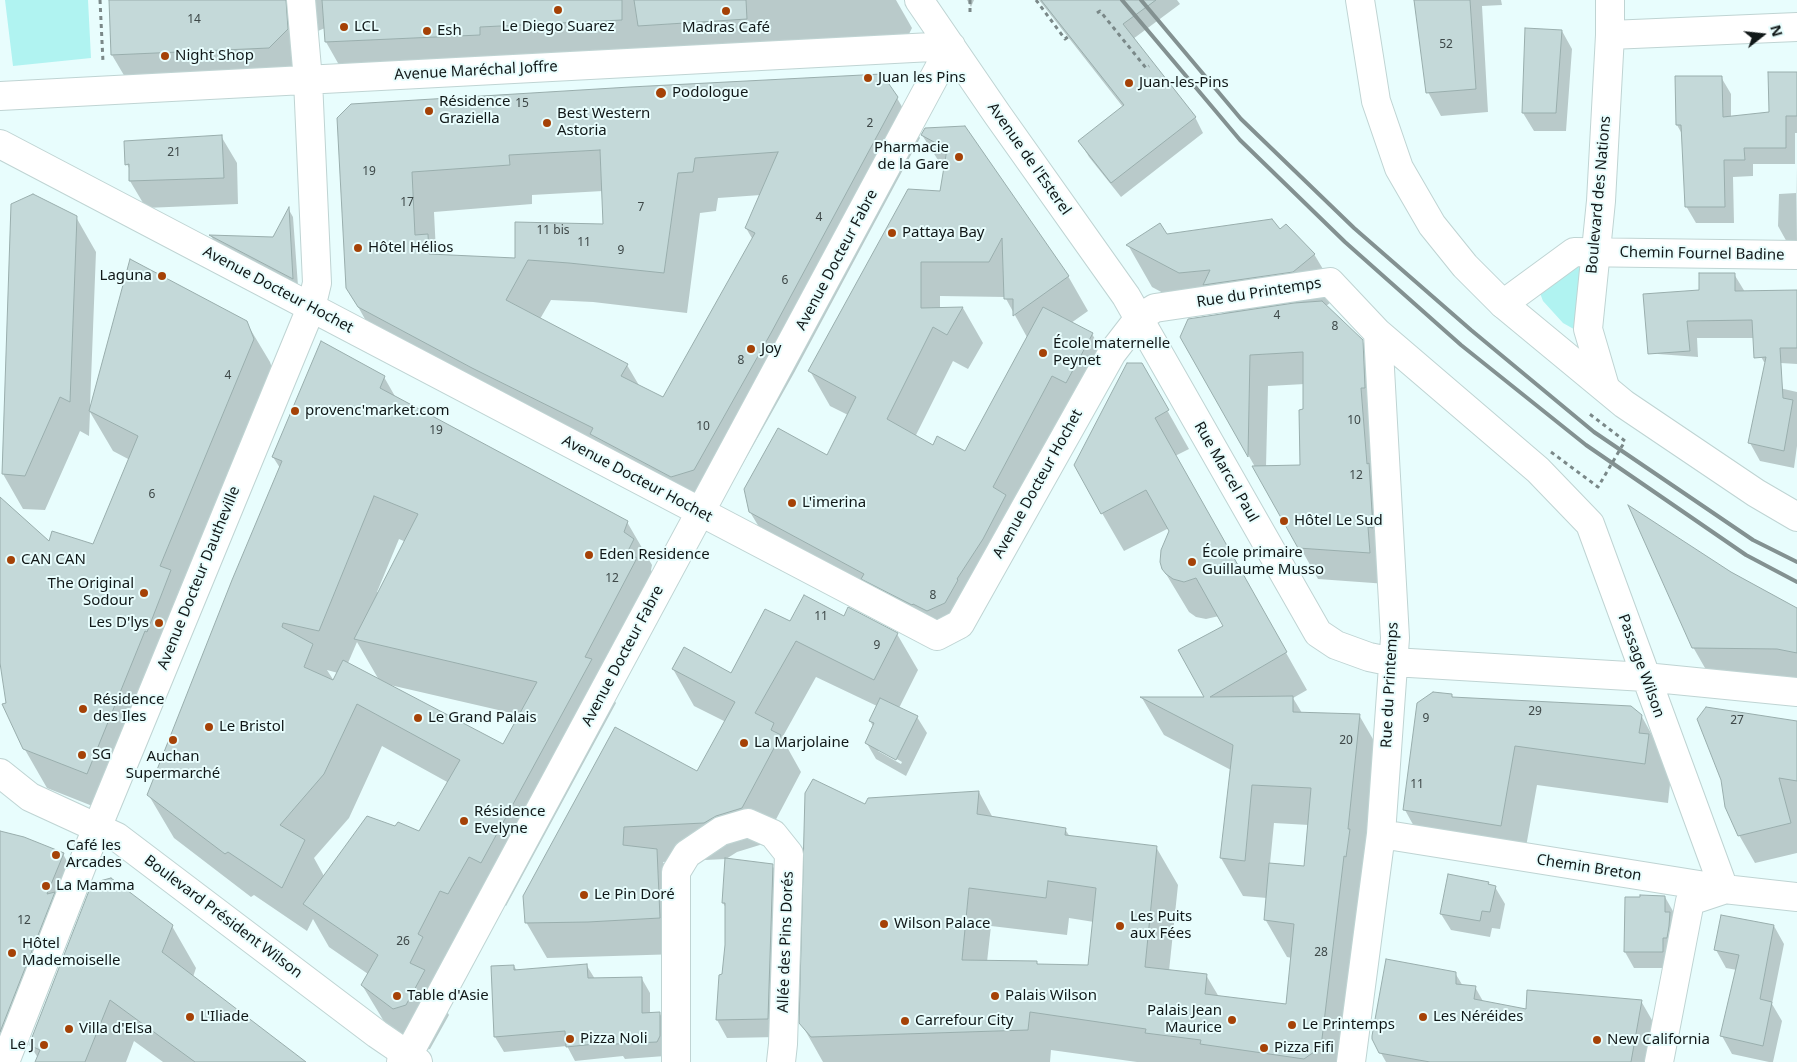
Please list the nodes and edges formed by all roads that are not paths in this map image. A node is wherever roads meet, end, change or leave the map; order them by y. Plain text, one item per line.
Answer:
1 (301, 0) edge
2 (919, 0) edge
3 (1360, 0) edge
4 (1610, 0) edge
5 (1797, 27) edge
6 (1610, 35) junction
7 (951, 46) junction
8 (308, 80) junction
9 (0, 96) edge
10 (0, 144) edge
11 (1596, 253) junction
12 (1797, 255) edge
13 (1503, 304) junction
14 (311, 308) junction
15 (1138, 318) junction
16 (1378, 333) junction
17 (1605, 388) junction
18 (701, 512) junction
19 (1797, 517) edge
20 (1394, 662) junction
21 (1645, 677) junction
22 (1797, 692) edge
23 (6, 783) edge
24 (98, 827) junction
25 (1380, 834) junction
26 (1724, 889) junction
27 (1797, 897) edge
28 (409, 1060) edge
29 (5, 1062) edge
30 (676, 1062) edge
31 (781, 1062) edge
32 (1351, 1062) edge
33 (1659, 1062) edge

1 - 8 street, Avenue Docteur Dautheville
2 - 7 street, Avenue de l'Esterel
3 - 13 street
4 - 6 street, Boulevard des Nations
5 - 6 street
6 - 11 street, Boulevard des Nations
7 - 8 street, Avenue Maréchal Joffre
7 - 15 street, Avenue de l'Esterel
7 - 18 street, Avenue Docteur Fabre
8 - 9 street, Avenue Maréchal Joffre
8 - 14 street, Avenue Docteur Dautheville
10 - 14 street, Avenue Docteur Hochet
11 - 12 street, Chemin Fournel Badine
11 - 13 street, Chemin Fournel Badine
11 - 17 street, Boulevard des Nations
13 - 17 street
14 - 18 street, Avenue Docteur Hochet
14 - 24 street, Avenue Docteur Dautheville
15 - 16 street, Rue du Printemps
15 - 18 street, Avenue Docteur Hochet
15 - 20 street, Rue Marcel Paul
16 - 20 street, Rue du Printemps
16 - 21 street, Passage Wilson
17 - 19 street
18 - 28 street, Avenue Docteur Fabre
20 - 21 street, Rue Marcel Paul
20 - 25 street, Rue du Printemps
21 - 22 street, Rue Marcel Paul
21 - 26 street, Passage Wilson
23 - 24 street, Boulevard Président Wilson
24 - 28 street, Boulevard Président Wilson
24 - 29 street, Avenue Docteur Dautheville
25 - 26 street, Chemin Breton
25 - 32 street, Rue du Printemps
26 - 27 street, Chemin Breton
26 - 33 street
30 - 31 street, Allée des Pins Dorés

